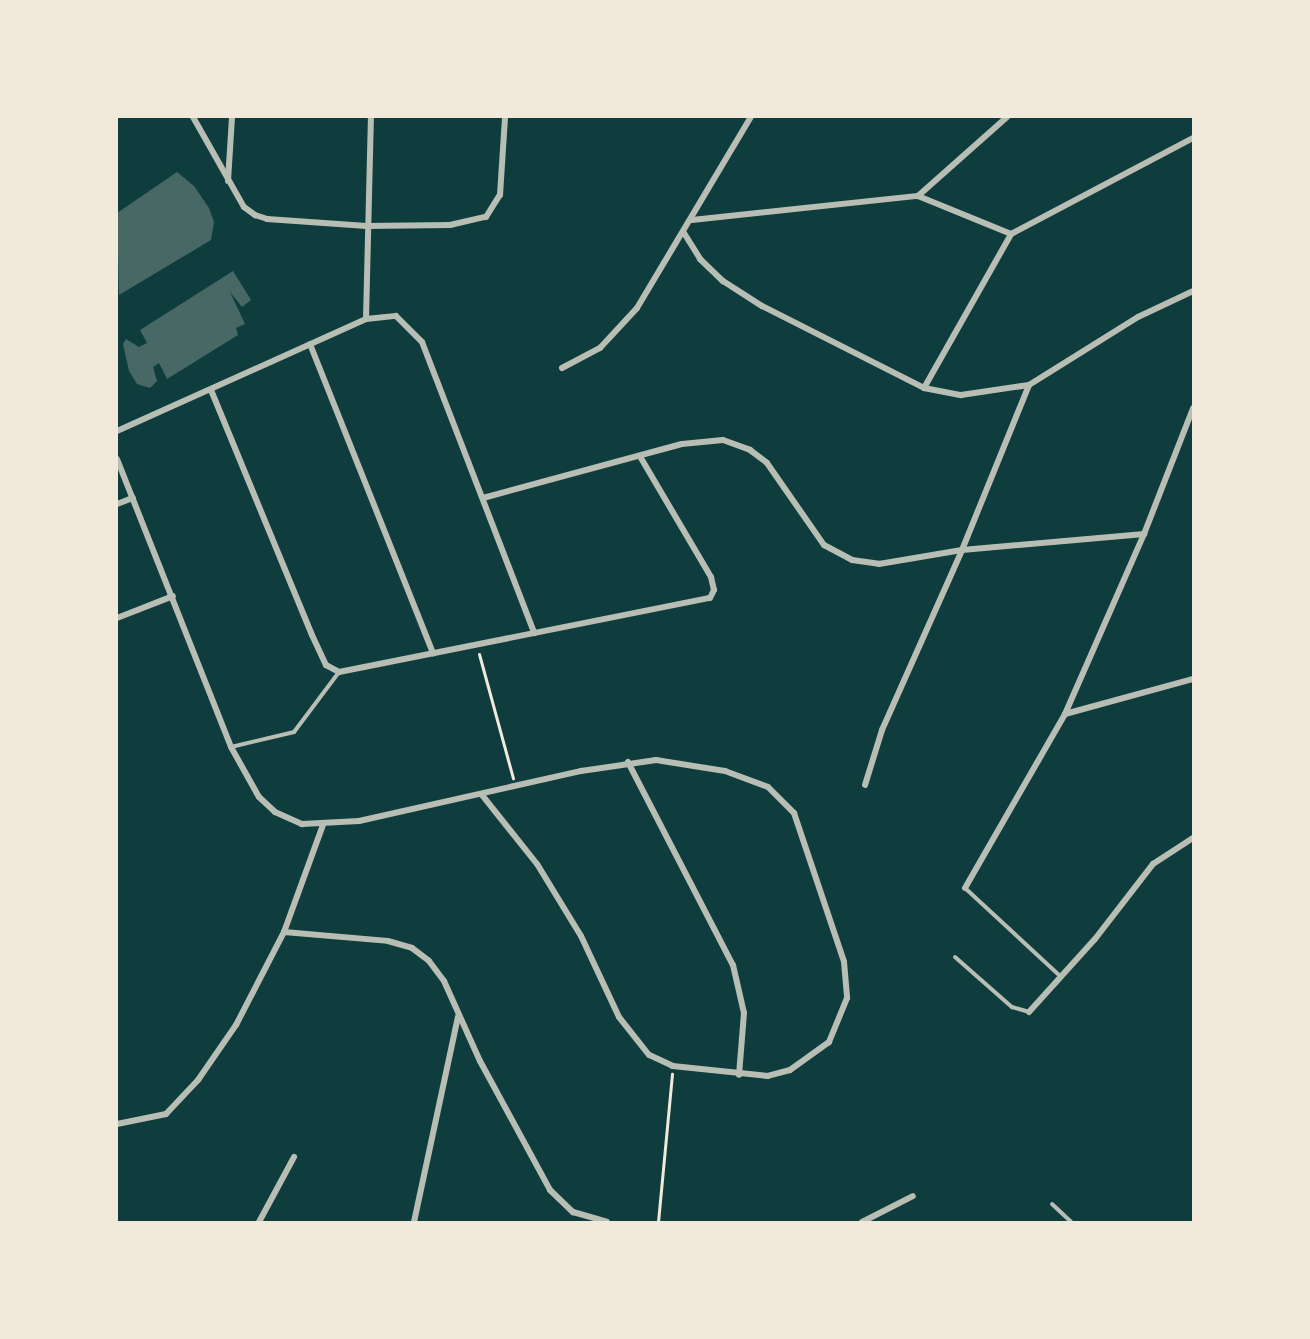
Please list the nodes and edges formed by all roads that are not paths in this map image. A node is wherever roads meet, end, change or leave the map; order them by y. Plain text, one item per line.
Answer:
1 (193, 117) edge
2 (232, 117) edge
3 (371, 117) edge
4 (505, 117) edge
5 (751, 117) edge
6 (1007, 117) edge
7 (1193, 138) edge
8 (228, 182) junction
9 (918, 196) junction
10 (692, 220) junction
11 (367, 226) junction
12 (684, 232) junction
13 (1011, 234) junction
14 (1193, 291) edge
15 (366, 319) junction
16 (310, 344) junction
17 (562, 368) dead end
18 (1029, 385) junction
19 (924, 388) junction
20 (211, 390) junction
21 (1193, 408) edge
22 (117, 431) edge
23 (641, 458) junction
24 (117, 459) edge
25 (133, 498) junction
26 (483, 498) junction
27 (117, 504) edge
28 (1144, 534) junction
29 (962, 550) junction
30 (173, 596) junction
31 (117, 618) edge
32 (534, 633) junction
33 (433, 653) junction
34 (339, 672) junction
35 (1193, 679) edge
36 (1065, 714) junction
37 (231, 747) junction
38 (628, 762) junction
39 (865, 785) dead end
40 (482, 795) junction
41 (323, 825) junction
42 (1193, 838) edge
43 (964, 888) joint
44 (284, 932) junction
45 (955, 957) dead end
46 (1062, 978) junction
47 (1029, 1012) joint
48 (458, 1017) junction
49 (739, 1075) junction
50 (117, 1124) edge
51 (294, 1157) dead end
52 (913, 1196) dead end
53 (1052, 1204) dead end
54 (259, 1222) edge
55 (414, 1222) edge
56 (607, 1222) edge
57 (862, 1222) edge
58 (1071, 1222) edge

1 - 8 street
2 - 8 street
3 - 11 street
4 - 11 street
5 - 10 street
6 - 9 street
7 - 13 street
8 - 11 street
9 - 10 street
9 - 13 street
10 - 12 street
11 - 15 street
12 - 17 street
12 - 19 street
13 - 19 street
14 - 18 street
15 - 16 street
15 - 26 street
16 - 20 street
16 - 33 street
18 - 19 street
18 - 29 street
20 - 22 street
20 - 34 street
21 - 28 street
23 - 26 street
23 - 29 street
23 - 32 street
24 - 25 street
25 - 27 street
25 - 30 street
26 - 32 street
28 - 29 street
28 - 36 street
29 - 39 street
30 - 31 street
30 - 37 street
32 - 33 street
33 - 34 street
34 - 37 lane
35 - 36 street
36 - 43 street
37 - 41 street
38 - 40 street
38 - 49 street
38 - 49 street
40 - 41 street
40 - 49 street
41 - 44 street
42 - 46 street
43 - 46 lane
44 - 48 street
44 - 50 street
45 - 47 lane
46 - 47 street
48 - 55 street
48 - 56 street
51 - 54 street
52 - 57 street
53 - 58 lane

